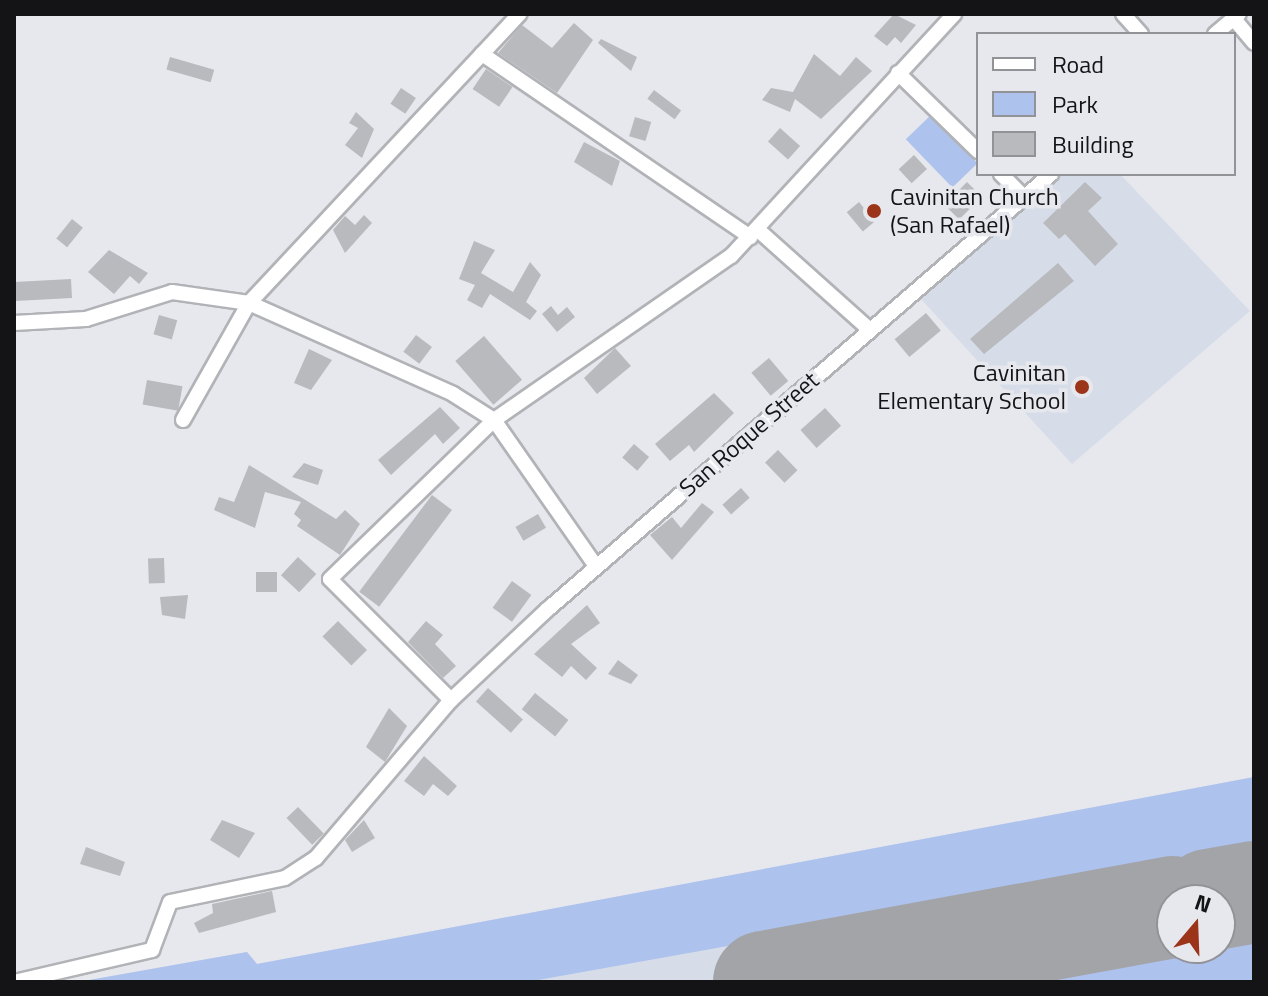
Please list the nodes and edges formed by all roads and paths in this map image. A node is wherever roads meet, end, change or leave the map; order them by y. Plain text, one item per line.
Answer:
1 (519, 14) edge
2 (954, 14) edge
3 (1123, 14) edge
4 (1236, 16) edge
5 (1139, 32) edge
6 (1217, 32) edge
7 (1254, 43) edge
8 (482, 54) junction
9 (898, 73) junction
10 (976, 149) edge
11 (1003, 176) edge
12 (1049, 176) edge
13 (1024, 197) junction
14 (753, 233) junction
15 (249, 303) junction
16 (14, 323) edge
17 (870, 330) junction
18 (183, 420) dead end
19 (494, 420) junction
20 (596, 566) junction
21 (451, 700) junction
22 (14, 982) edge

1 - 8 street
2 - 9 street
3 - 5 street
4 - 6 street
4 - 7 street
8 - 14 street
8 - 15 street
9 - 10 street
9 - 14 street
11 - 13 street
12 - 13 street, San Roque Street
13 - 17 street, San Roque Street
14 - 17 street
14 - 19 street
15 - 16 street
15 - 18 street
15 - 19 street
17 - 20 street, San Roque Street
19 - 20 street
19 - 21 street
20 - 21 street, San Roque Street
21 - 22 street, San Roque Street

